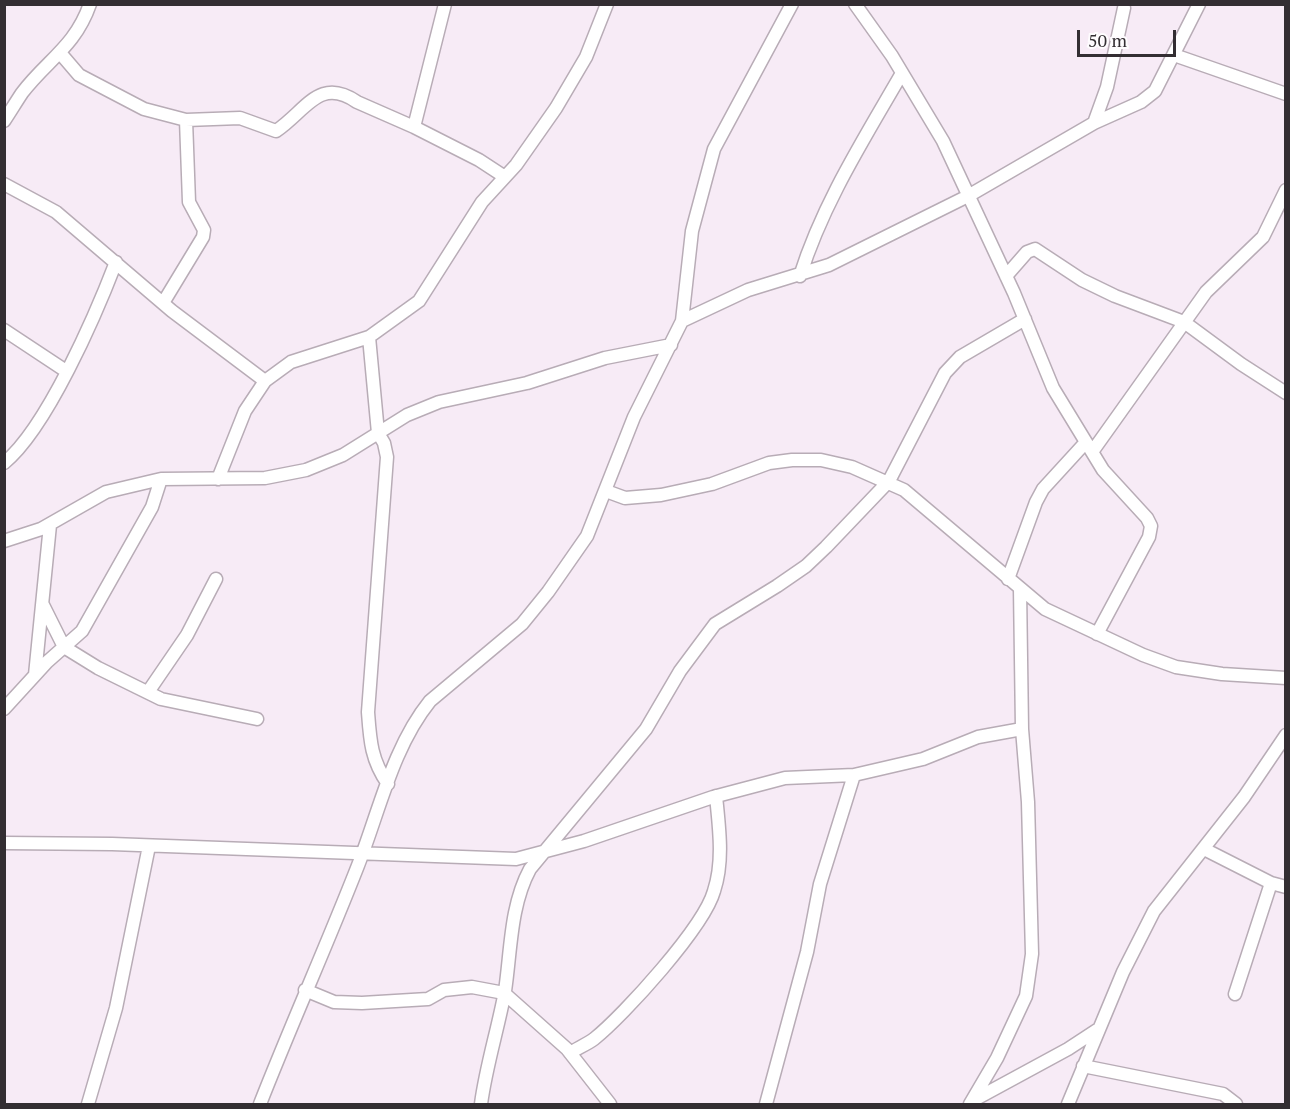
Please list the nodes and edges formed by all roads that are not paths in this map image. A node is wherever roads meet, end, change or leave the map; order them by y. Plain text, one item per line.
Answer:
1 (90, 4) edge
2 (445, 4) edge
3 (607, 4) edge
4 (792, 4) edge
5 (855, 4) edge
6 (1199, 4) edge
7 (1124, 8) dead end
8 (61, 54) junction
9 (1174, 55) junction
10 (902, 73) junction
11 (1286, 94) edge
12 (186, 120) junction
13 (4, 121) edge
14 (1094, 123) junction
15 (414, 127) junction
16 (505, 177) junction
17 (4, 184) edge
18 (1286, 190) edge
19 (968, 196) junction
20 (116, 262) junction
21 (800, 276) junction
22 (1006, 276) junction
23 (163, 303) junction
24 (1025, 318) junction
25 (682, 321) junction
26 (1184, 322) junction
27 (4, 330) edge
28 (369, 337) junction
29 (671, 345) junction
30 (66, 371) junction
31 (265, 381) junction
32 (1286, 393) edge
33 (378, 433) junction
34 (1089, 447) junction
35 (4, 463) edge
36 (161, 479) junction
37 (218, 479) junction
38 (889, 482) junction
39 (606, 491) junction
40 (50, 525) junction
41 (4, 541) edge
42 (216, 579) dead end
43 (1008, 579) junction
44 (1020, 588) junction
45 (43, 605) junction
46 (1097, 634) junction
47 (64, 647) junction
48 (35, 675) junction
49 (1286, 678) edge
50 (148, 692) junction
51 (4, 709) edge
52 (256, 719) dead end
53 (1022, 729) junction
54 (1286, 735) edge
55 (855, 775) junction
56 (388, 784) junction
57 (716, 796) junction
58 (4, 843) edge
59 (149, 846) junction
60 (1204, 849) junction
61 (542, 853) junction
62 (363, 854) junction
63 (1271, 883) junction
64 (1286, 886) edge
65 (306, 990) junction
66 (504, 993) junction
67 (1235, 994) dead end
68 (1098, 1029) junction
69 (1068, 1049) junction
70 (570, 1053) junction
71 (998, 1058) junction
72 (1085, 1061) junction
73 (1013, 1078) junction
74 (972, 1102) edge
75 (88, 1104) edge
76 (260, 1104) edge
77 (481, 1104) edge
78 (610, 1104) edge
79 (766, 1104) edge
80 (1068, 1104) edge
81 (1236, 1104) edge

1 - 8 street
2 - 15 street
3 - 16 street
4 - 25 street
5 - 10 street
6 - 9 street
7 - 14 street
8 - 12 street
8 - 13 street
9 - 11 street
9 - 14 street
10 - 19 street
10 - 21 street
12 - 15 street
12 - 23 street
14 - 19 street
15 - 16 street
16 - 28 street
17 - 20 street
18 - 26 street
19 - 21 street
19 - 22 street
20 - 23 street
20 - 30 street
21 - 25 street
22 - 24 street
22 - 26 street
23 - 31 street
24 - 34 street
24 - 38 street
25 - 29 street
26 - 32 street
26 - 34 street
27 - 30 street
28 - 31 street
28 - 33 street
29 - 33 street
29 - 39 street
30 - 35 street
31 - 37 street
33 - 37 street
33 - 56 street
34 - 43 street
34 - 46 street
36 - 37 street
36 - 40 street
36 - 47 street
38 - 39 street
38 - 43 street
38 - 61 street
39 - 56 street
40 - 41 street
40 - 45 street
42 - 50 street
43 - 44 street
44 - 46 street
44 - 53 street
45 - 47 street
45 - 48 street
46 - 49 street
47 - 48 street
47 - 50 street
48 - 51 street
50 - 52 street
53 - 55 street
53 - 71 street
54 - 60 street
55 - 57 street
55 - 79 street
56 - 62 street
57 - 61 street
57 - 70 street
58 - 59 street
59 - 62 street
59 - 75 street
60 - 63 street
60 - 68 street
61 - 62 street
61 - 66 street
62 - 65 street
63 - 64 street
63 - 67 street
65 - 66 street
65 - 76 street
66 - 70 street
66 - 77 street
68 - 69 street
68 - 72 street
69 - 72 street
69 - 73 street
70 - 78 street
71 - 73 street
71 - 74 street
72 - 80 street
72 - 81 street
73 - 74 street

